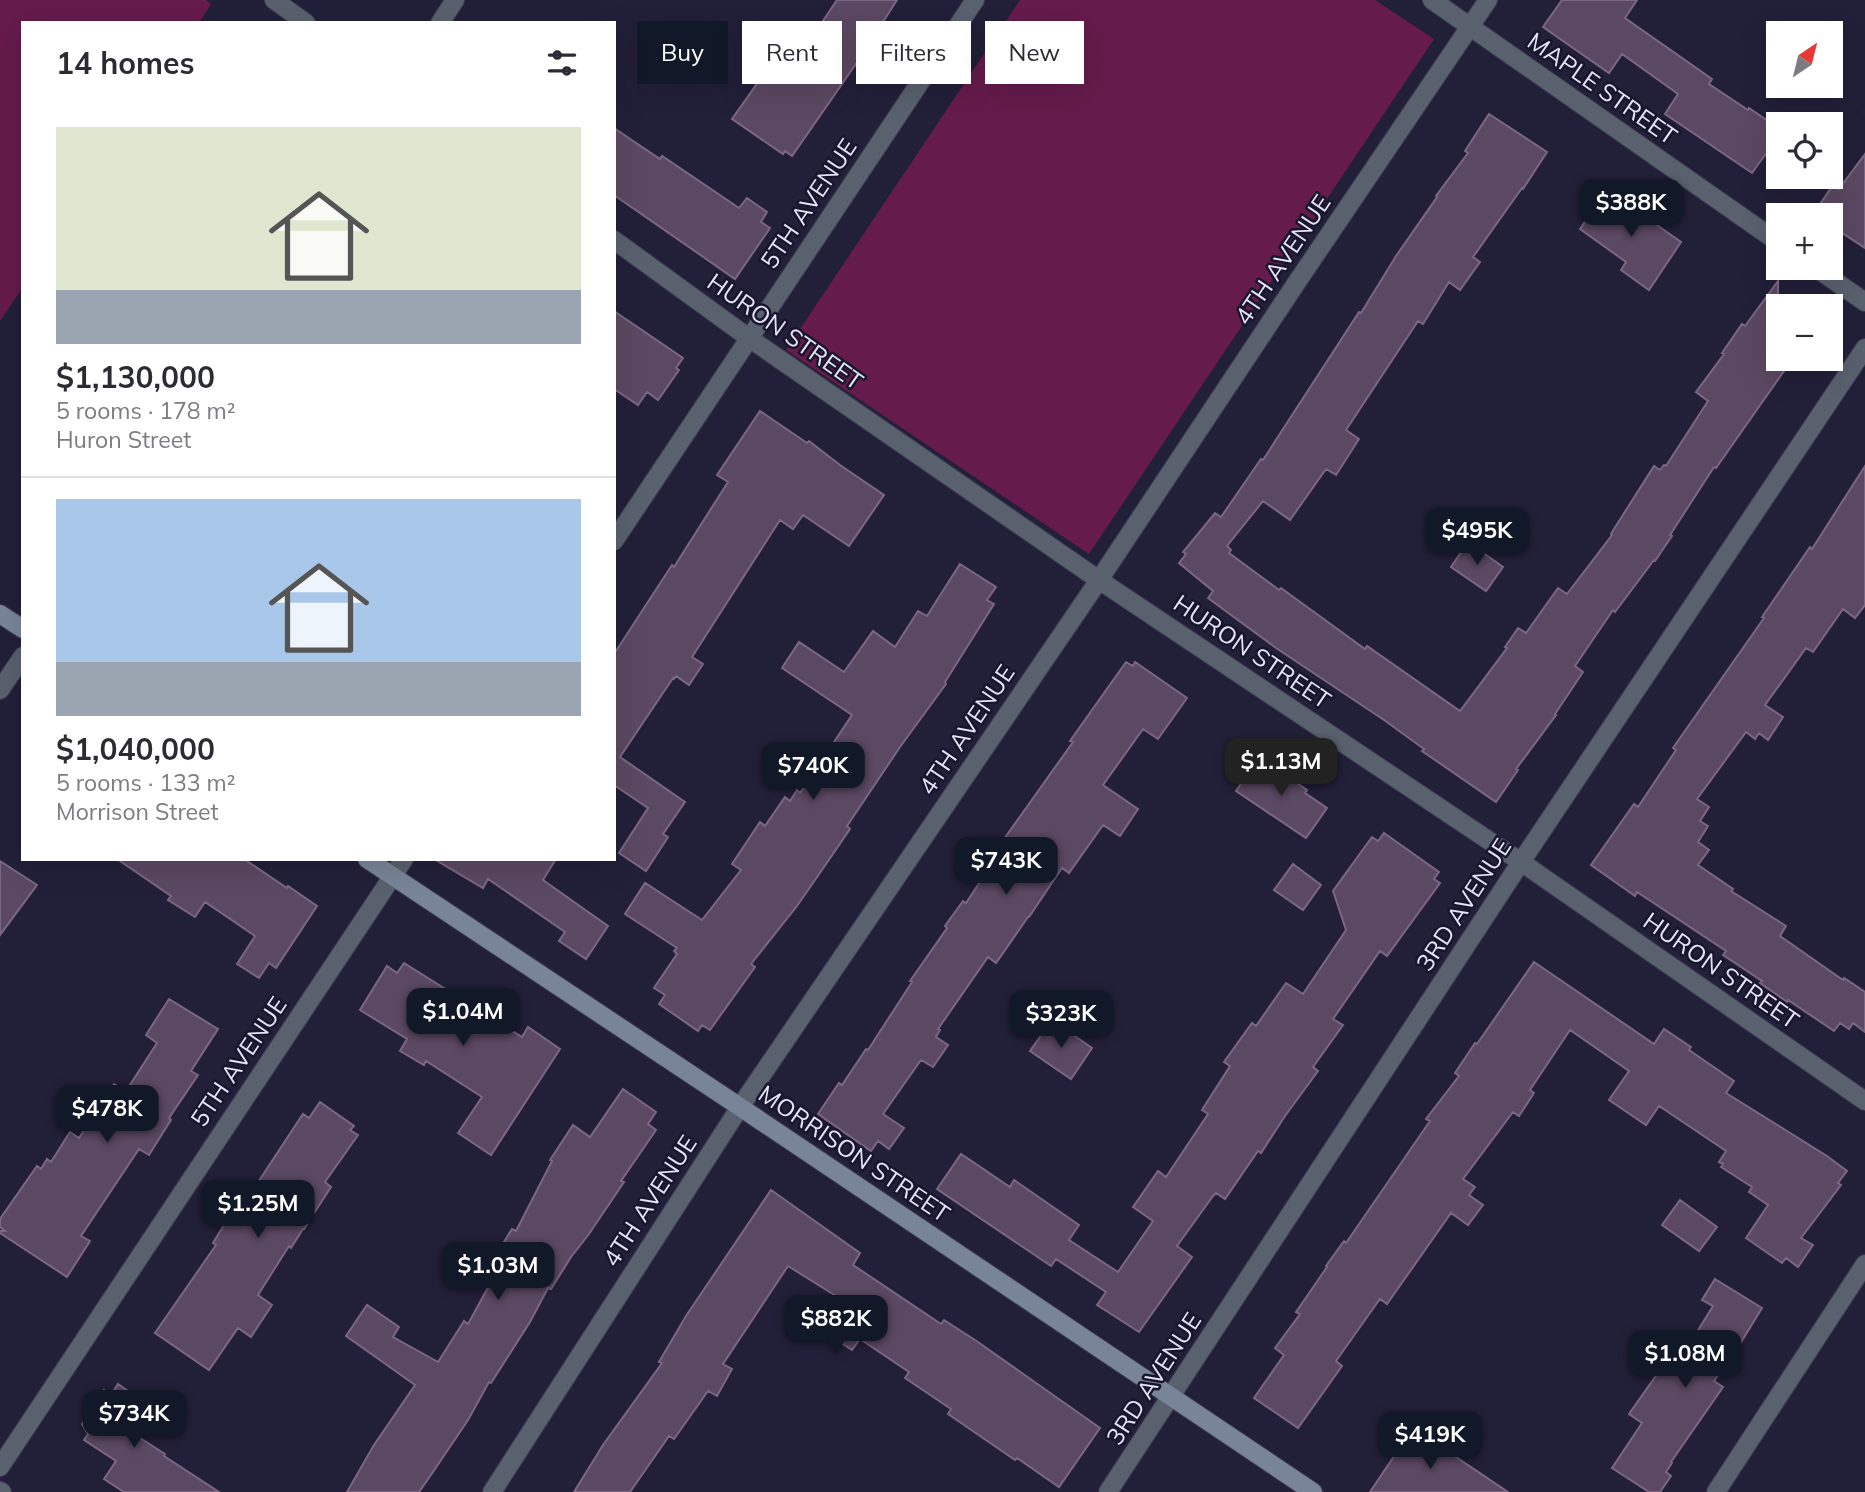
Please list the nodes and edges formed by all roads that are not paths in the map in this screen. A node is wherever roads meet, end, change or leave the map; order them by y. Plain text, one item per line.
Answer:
1 (274, 0) edge
2 (456, 0) edge
3 (975, 0) edge
4 (1432, 0) edge
5 (1488, 0) edge
6 (303, 21) edge
7 (441, 21) edge
8 (1470, 27) junction
9 (1766, 234) edge
10 (616, 241) edge
11 (1833, 280) edge
12 (1865, 302) edge
13 (749, 338) junction
14 (1865, 348) edge
15 (616, 538) edge
16 (1099, 580) junction
17 (0, 614) edge
18 (21, 628) edge
19 (21, 659) edge
20 (0, 690) edge
21 (370, 861) edge
22 (403, 861) edge
23 (1521, 862) junction
24 (393, 876) junction
25 (1865, 1101) edge
26 (740, 1107) junction
27 (1865, 1264) edge
28 (1172, 1397) junction
29 (0, 1467) edge
30 (492, 1492) edge
31 (1108, 1492) edge
32 (1313, 1492) edge
33 (1716, 1492) edge

1 - 6 street
2 - 7 street
3 - 13 street, 5TH AVENUE
4 - 8 street, MAPLE STREET
5 - 8 street, 4TH AVENUE
8 - 9 street, MAPLE STREET
8 - 16 street, 4TH AVENUE
10 - 13 street, HURON STREET
11 - 12 street
13 - 15 street, 5TH AVENUE
13 - 16 street, HURON STREET
14 - 23 street, 3RD AVENUE
16 - 23 street, HURON STREET
16 - 26 street, 4TH AVENUE
17 - 18 street
19 - 20 street
21 - 24 street, MORRISON STREET
22 - 24 street, 5TH AVENUE
23 - 25 street, HURON STREET
23 - 28 street, 3RD AVENUE
24 - 26 street, MORRISON STREET
24 - 29 street, 5TH AVENUE
26 - 28 street, MORRISON STREET
26 - 30 street, 4TH AVENUE
27 - 33 street
28 - 31 street, 3RD AVENUE
28 - 32 street, MORRISON STREET

